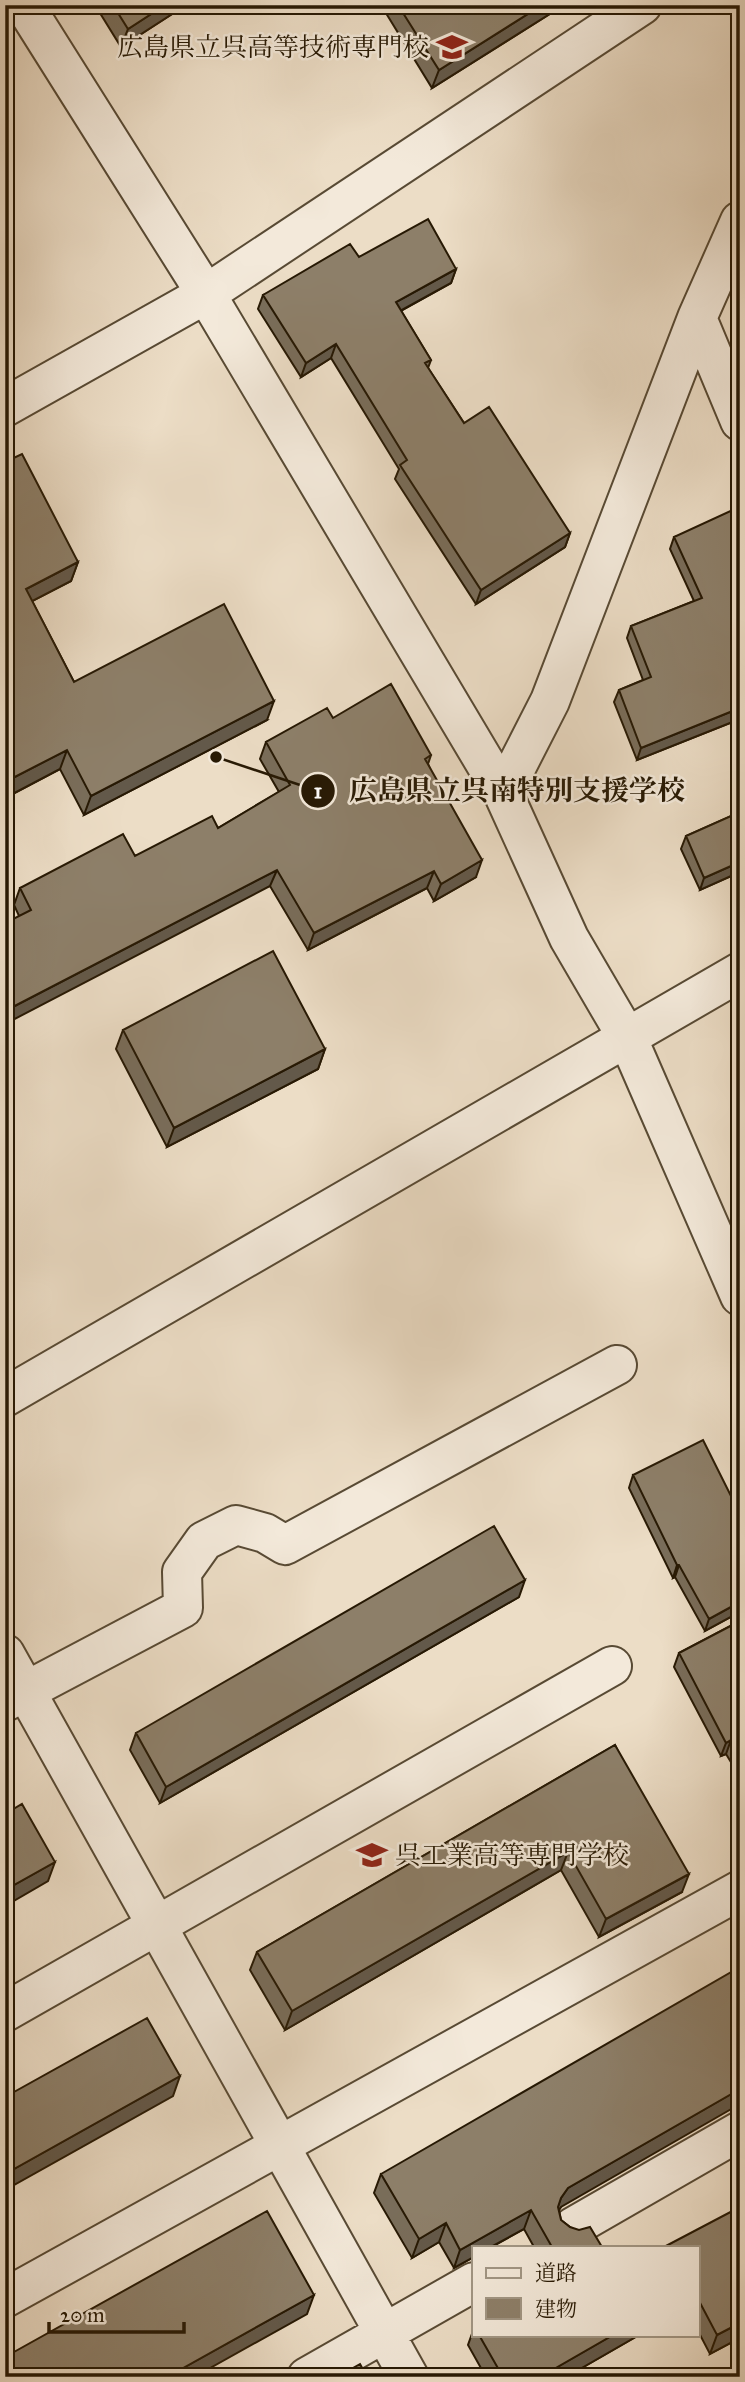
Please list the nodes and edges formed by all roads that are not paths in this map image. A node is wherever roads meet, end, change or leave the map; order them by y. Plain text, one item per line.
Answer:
1 (23, 5) edge
2 (642, 5) edge
3 (740, 221) edge
4 (206, 294) junction
5 (697, 318) junction
6 (5, 407) edge
7 (740, 421) edge
8 (503, 793) junction
9 (740, 972) edge
10 (628, 1039) junction
11 (740, 1296) edge
12 (617, 1365) dead end
13 (5, 1397) edge
14 (5, 1654) edge
15 (612, 1667) dead end
16 (15, 1696) edge
17 (740, 1890) edge
18 (157, 1926) junction
19 (5, 2012) edge
20 (740, 2131) edge
21 (279, 2144) junction
22 (573, 2227) edge
23 (472, 2283) edge
24 (5, 2298) edge
25 (385, 2333) junction
26 (307, 2377) edge
27 (409, 2377) edge

1 - 4 street
2 - 4 street
3 - 5 street
4 - 6 street
4 - 8 street
5 - 7 street
5 - 8 street
8 - 10 street
9 - 10 street
10 - 11 street
10 - 13 street
12 - 16 street
14 - 16 street
15 - 18 street
16 - 18 street
17 - 21 street
18 - 19 street
18 - 21 street
20 - 22 street
21 - 24 street
21 - 25 street
23 - 25 street
25 - 26 street
25 - 27 street

